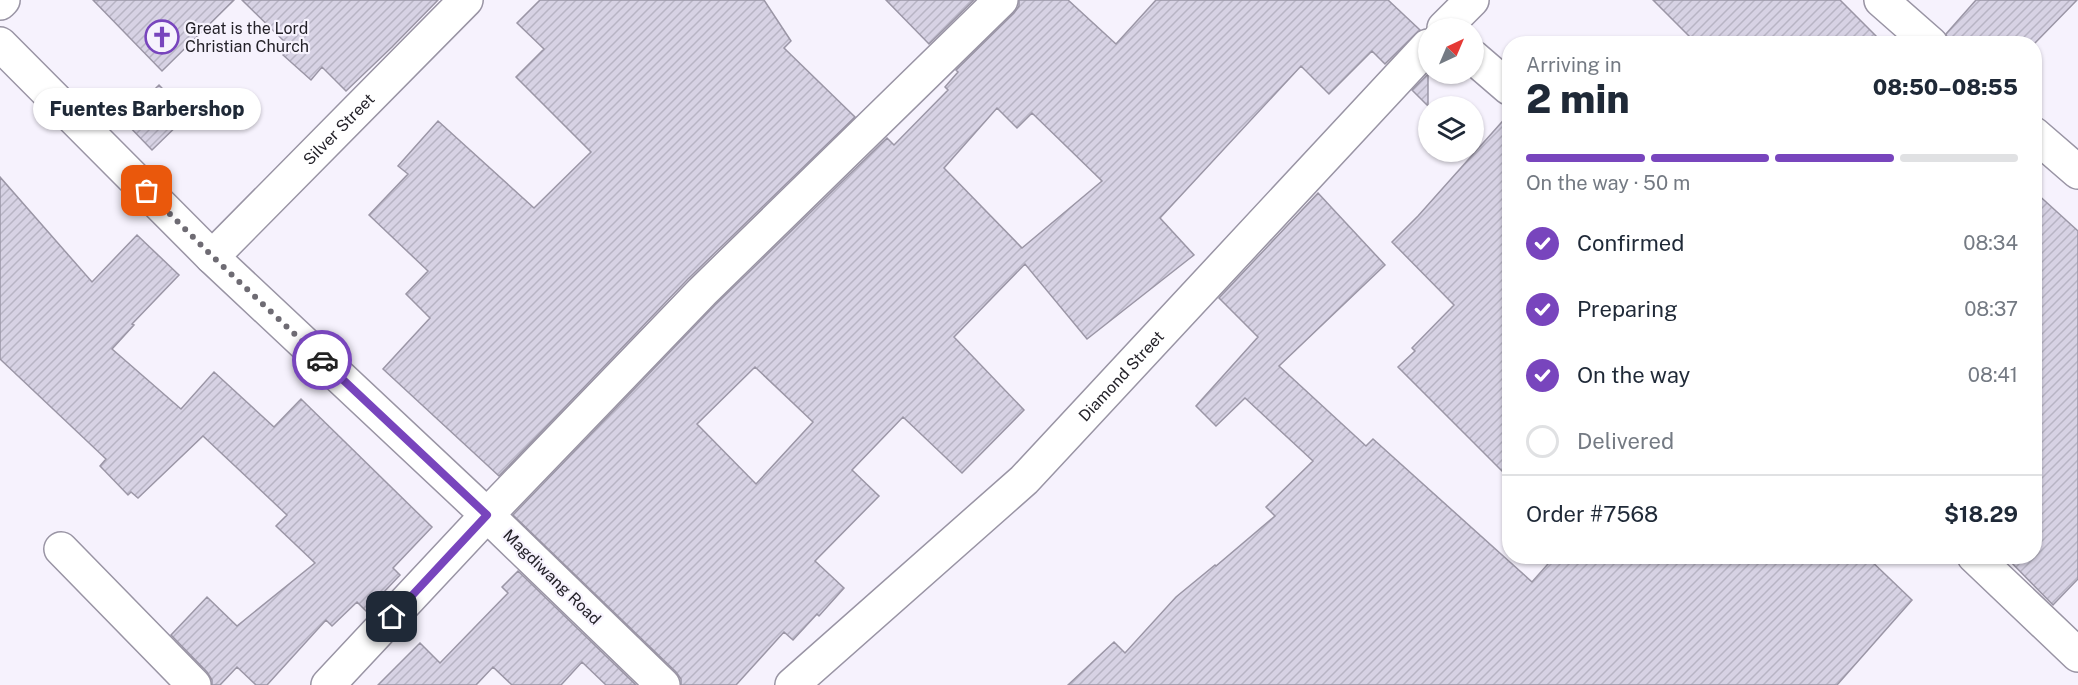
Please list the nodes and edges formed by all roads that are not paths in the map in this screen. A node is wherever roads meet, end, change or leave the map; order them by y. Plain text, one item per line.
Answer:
1 (466, 0) edge
2 (1001, 0) edge
3 (1472, 0) edge
4 (1881, 0) edge
5 (1454, 18) edge
6 (1922, 36) edge
7 (0, 44) edge
8 (1418, 57) edge
9 (1484, 66) edge
10 (1502, 82) edge
11 (2042, 141) edge
12 (2078, 172) edge
13 (212, 256) junction
14 (487, 515) junction
15 (61, 549) dead end
16 (1982, 564) edge
17 (2078, 655) edge
18 (194, 685) edge
19 (328, 685) edge
20 (663, 685) edge
21 (792, 685) edge

1 - 13 street, Silver Street
2 - 14 street
3 - 5 street
4 - 6 street
7 - 13 street, Magdiwang Road
8 - 21 street, Diamond Street
9 - 10 street
11 - 12 street
13 - 14 street, Magdiwang Road
14 - 19 street
14 - 20 street, Magdiwang Road
15 - 18 street
16 - 17 street

